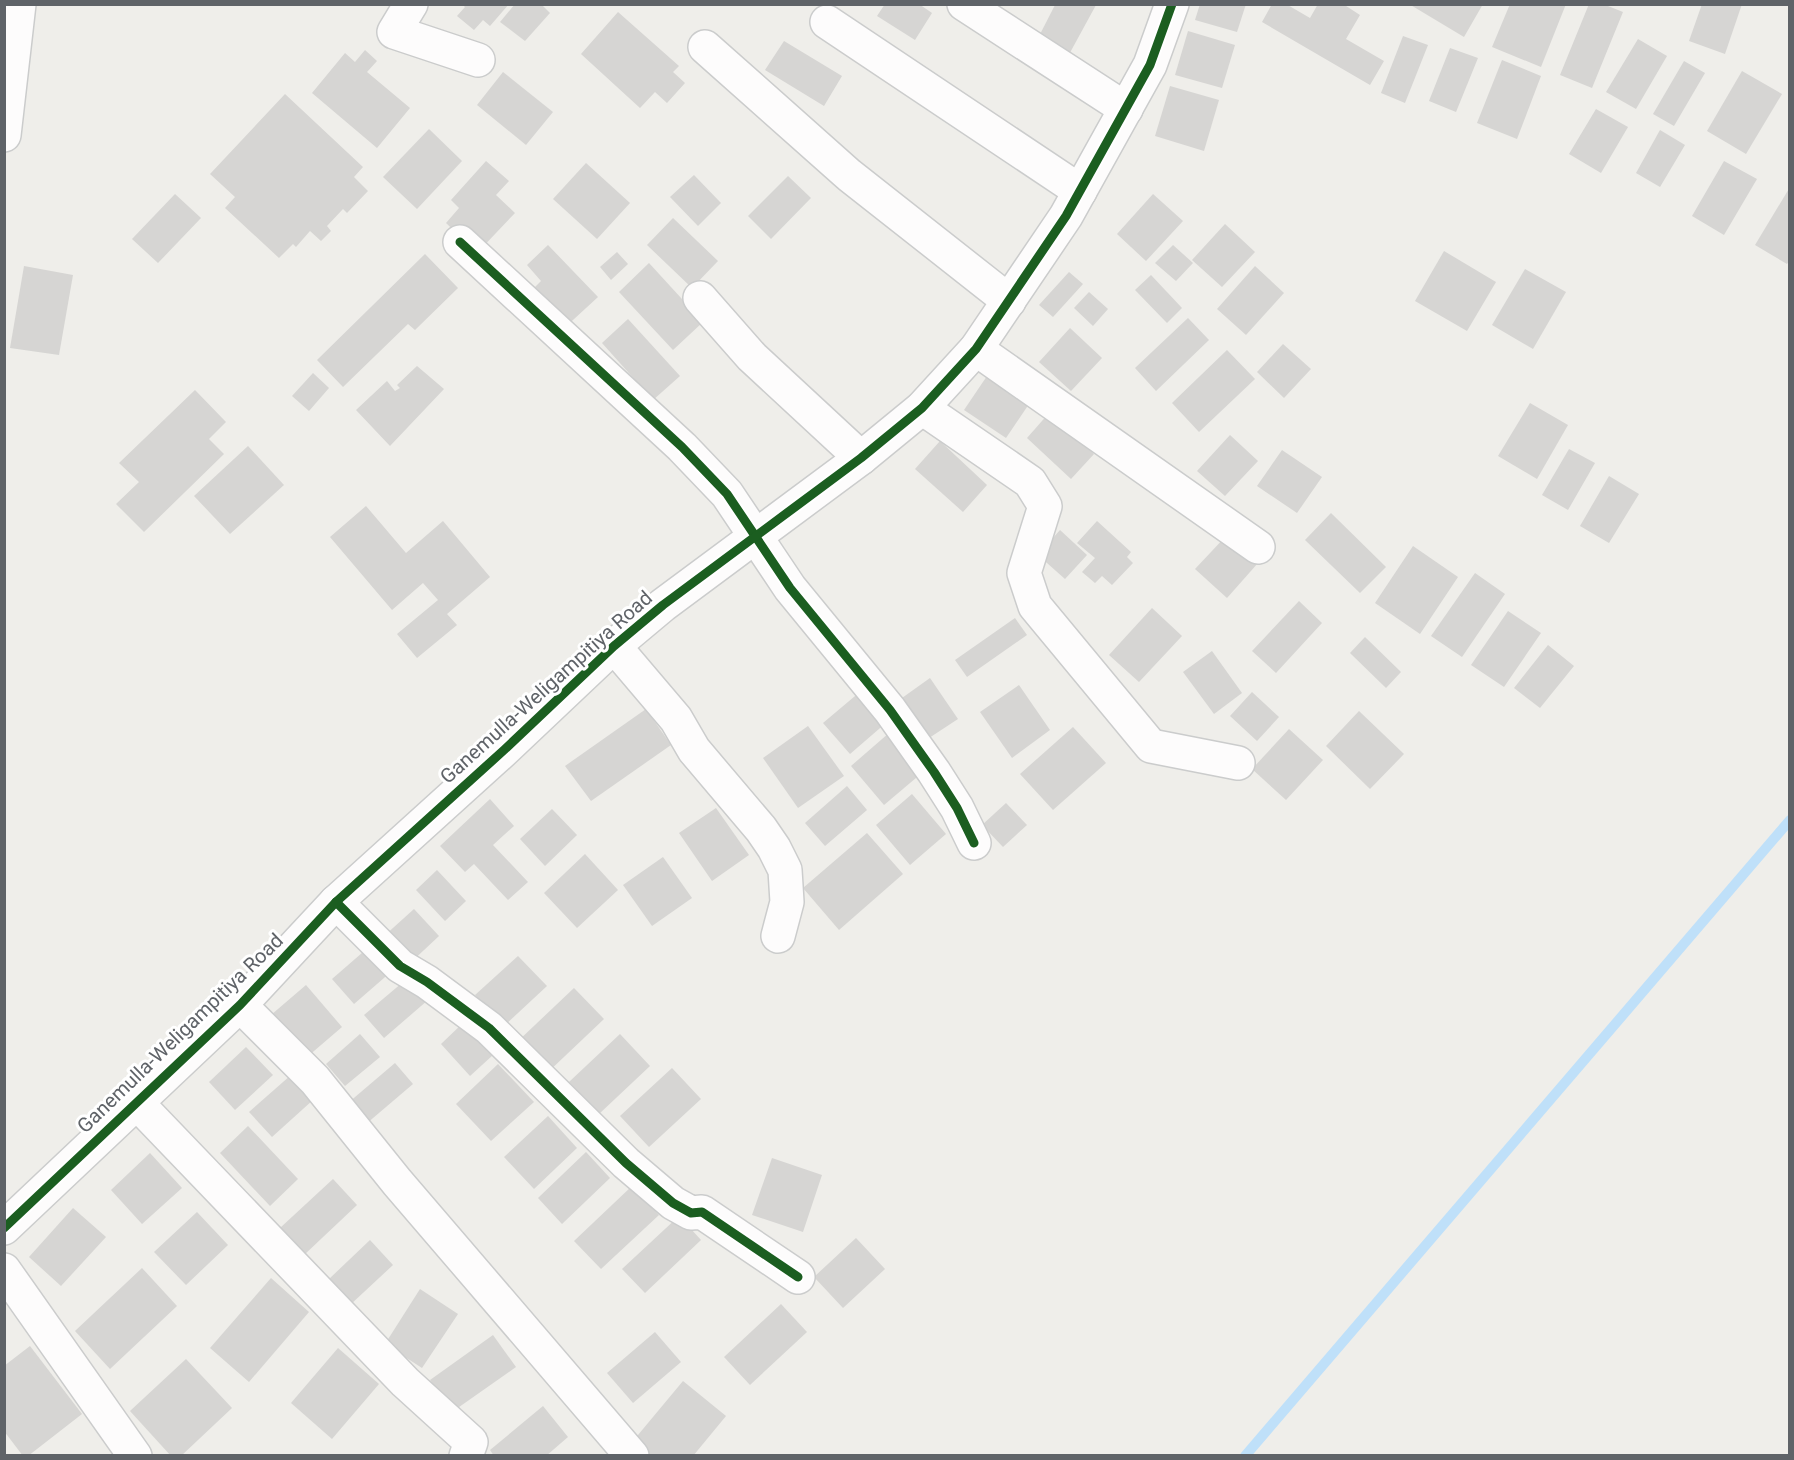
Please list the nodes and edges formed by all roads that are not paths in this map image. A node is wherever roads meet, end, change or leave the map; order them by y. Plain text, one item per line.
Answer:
1 (19, 4) edge
2 (411, 4) edge
3 (964, 4) edge
4 (1172, 4) edge
5 (826, 22) dead end
6 (705, 47) dead end
7 (478, 60) dead end
8 (1126, 110) junction
9 (4, 135) edge
10 (1080, 191) junction
11 (460, 242) dead end
12 (699, 298) dead end
13 (1009, 301) junction
14 (976, 349) junction
15 (922, 408) junction
16 (861, 458) junction
17 (756, 535) junction
18 (1258, 547) dead end
19 (614, 646) junction
20 (1238, 763) dead end
21 (974, 843) dead end
22 (336, 902) junction
23 (778, 936) dead end
24 (240, 1005) junction
25 (136, 1102) junction
26 (4, 1227) edge
27 (4, 1270) edge
28 (798, 1277) dead end
29 (135, 1455) edge
30 (466, 1455) edge
31 (632, 1455) edge

1 - 9 street
2 - 7 street
3 - 8 street
4 - 8 street, Ganemulla-Weligampitiya Road
5 - 10 street
6 - 13 street
8 - 10 street, Ganemulla-Weligampitiya Road
10 - 13 street, Ganemulla-Weligampitiya Road
11 - 17 street
12 - 16 street
13 - 14 street, Ganemulla-Weligampitiya Road
14 - 15 street, Ganemulla-Weligampitiya Road
14 - 18 street
15 - 16 street, Ganemulla-Weligampitiya Road
15 - 20 street
16 - 17 street, Ganemulla-Weligampitiya Road
17 - 19 street, Ganemulla-Weligampitiya Road
17 - 21 street
19 - 22 street, Ganemulla-Weligampitiya Road
19 - 23 street
22 - 24 street, Ganemulla-Weligampitiya Road
22 - 28 street
24 - 25 street, Ganemulla-Weligampitiya Road
24 - 31 street
25 - 26 street, Ganemulla-Weligampitiya Road
25 - 30 street
27 - 29 street

